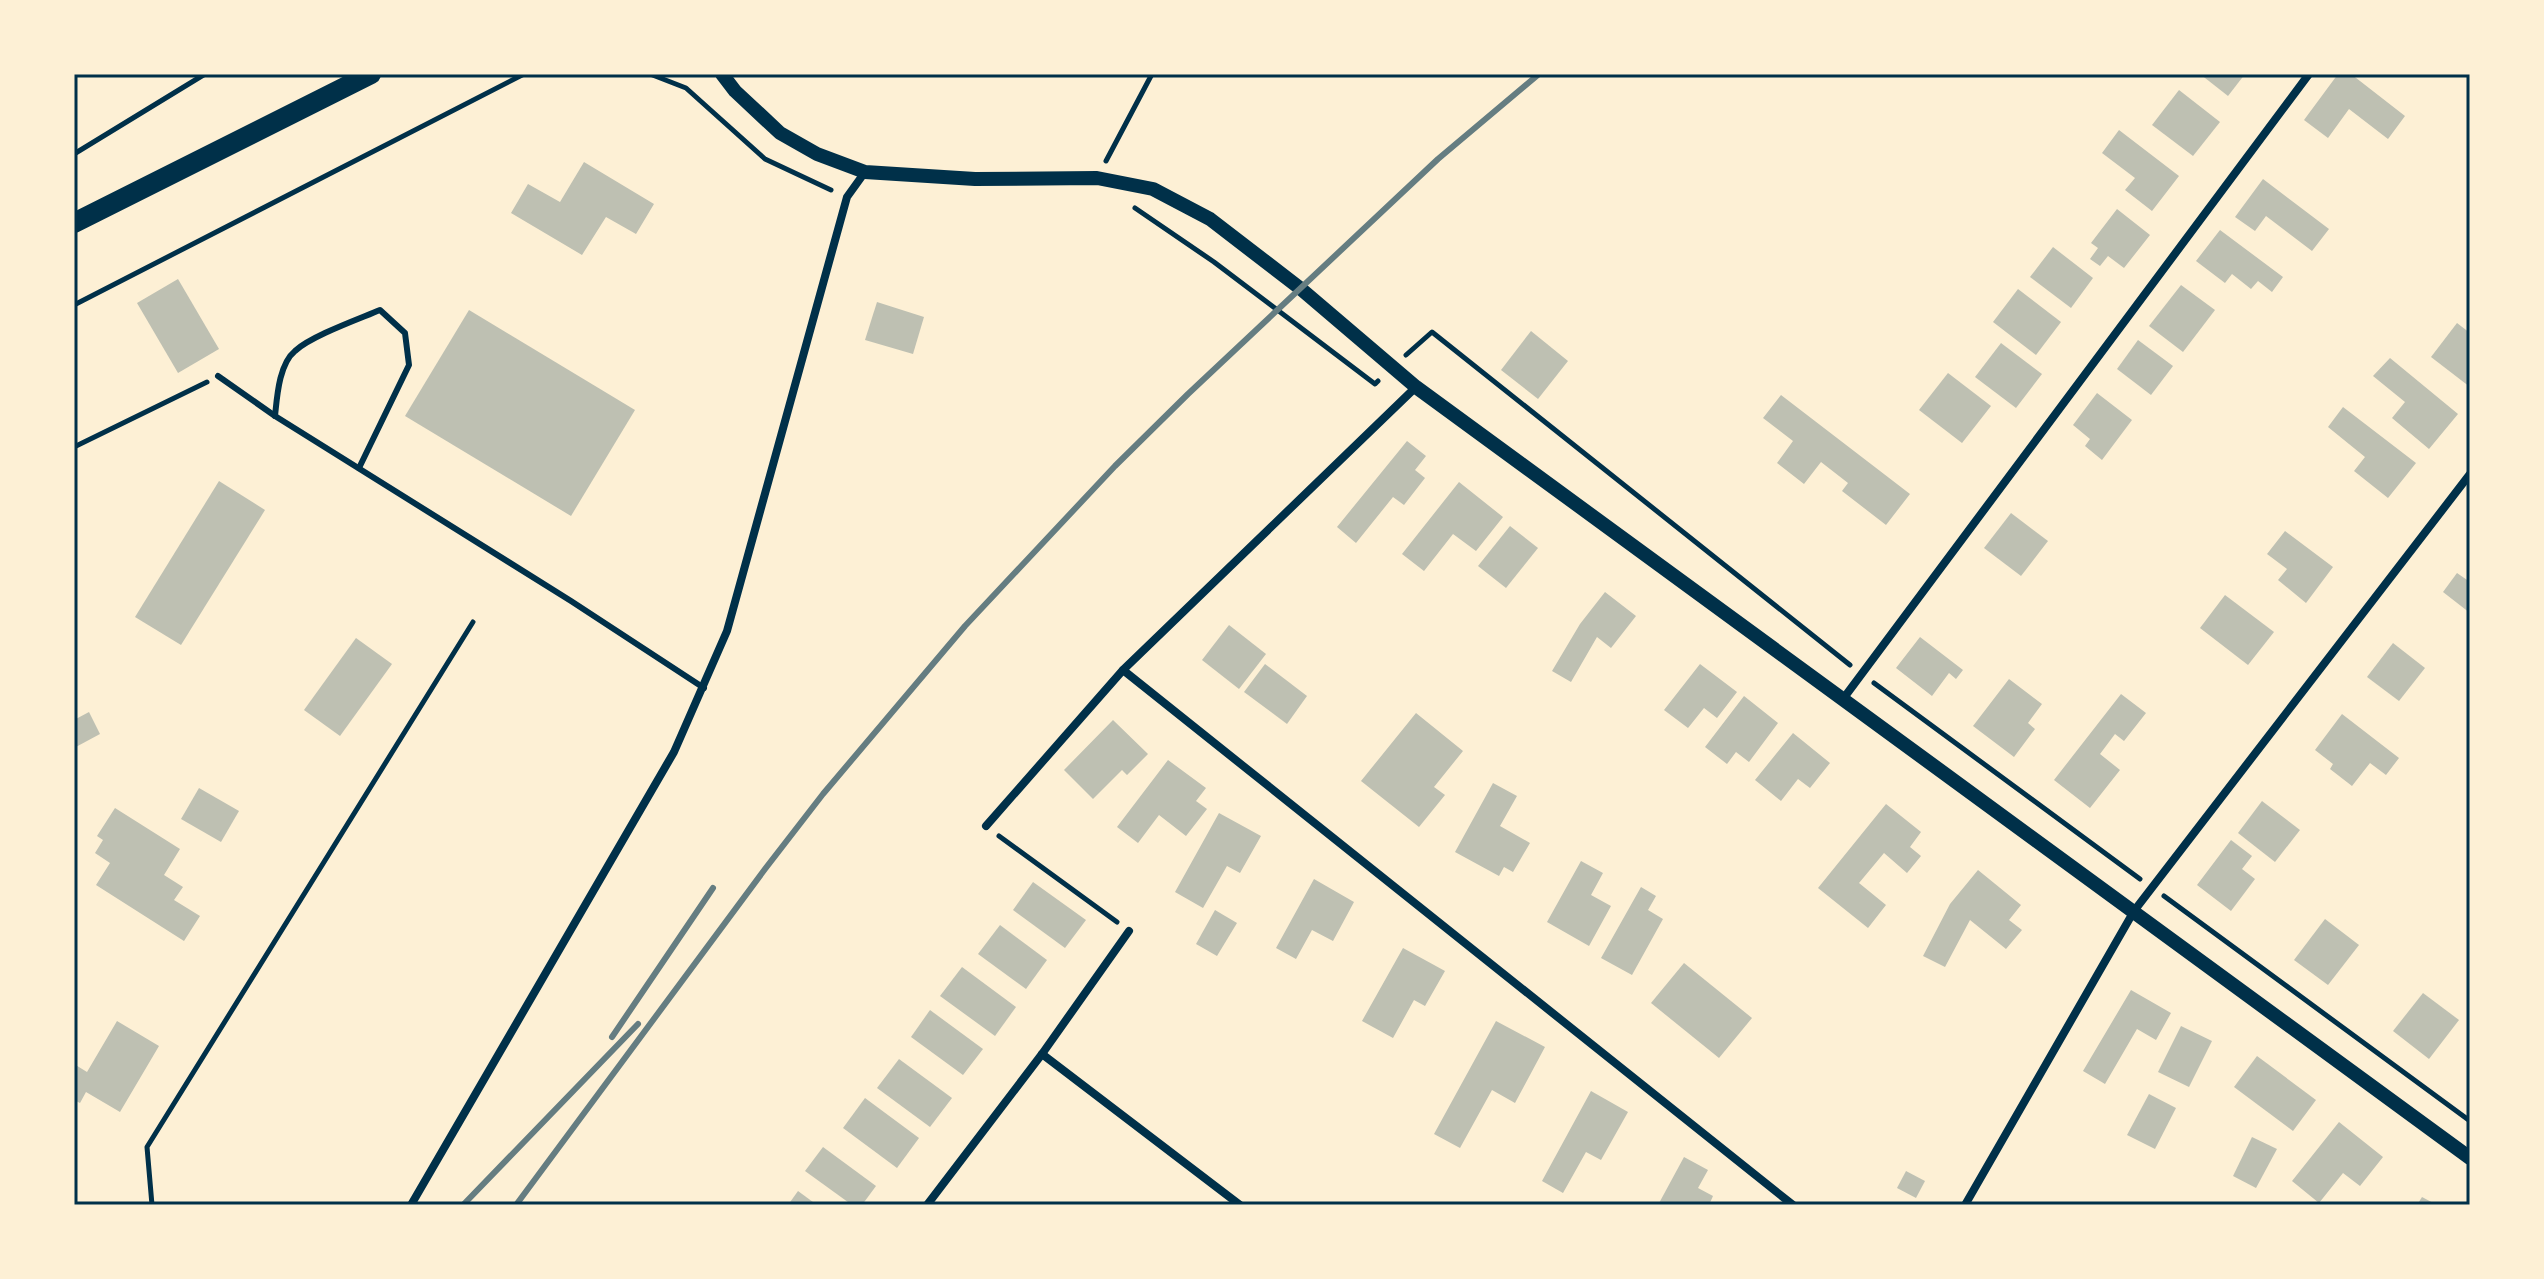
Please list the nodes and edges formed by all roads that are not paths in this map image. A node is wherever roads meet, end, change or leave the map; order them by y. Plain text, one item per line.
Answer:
1 (371, 74) edge
2 (722, 74) edge
3 (2309, 74) edge
4 (865, 172) junction
5 (74, 223) edge
6 (218, 376) road end
7 (1416, 387) junction
8 (275, 416) junction
9 (359, 468) junction
10 (2470, 474) edge
11 (1123, 670) junction
12 (704, 688) junction
13 (1843, 699) junction
14 (986, 826) road end
15 (2134, 911) junction
16 (1129, 931) road end
17 (1042, 1054) junction
18 (2470, 1158) edge
19 (411, 1205) edge
20 (927, 1205) edge
21 (1240, 1205) edge
22 (1793, 1205) edge
23 (1965, 1205) edge

1 - 5 main road
2 - 4 street
3 - 13 street
4 - 7 street
4 - 12 street
6 - 8 lane
7 - 11 street
7 - 13 street
8 - 9 lane
8 - 9 lane
9 - 12 lane
10 - 15 street
11 - 14 street
11 - 22 street
12 - 19 street
13 - 15 street
15 - 18 street
15 - 23 street
16 - 17 street
17 - 20 street
17 - 21 street

